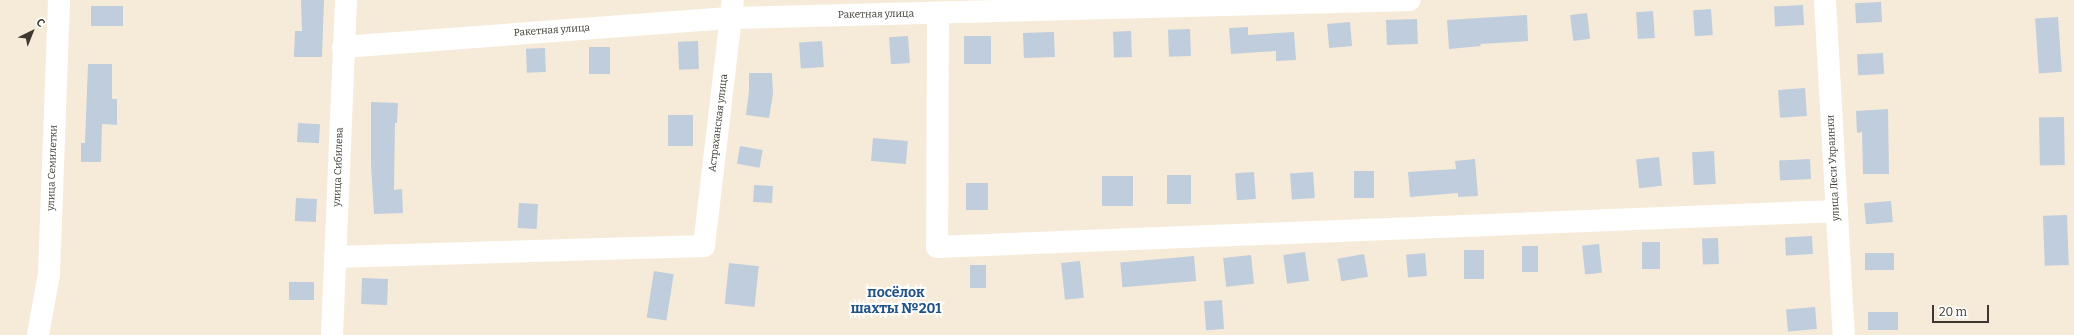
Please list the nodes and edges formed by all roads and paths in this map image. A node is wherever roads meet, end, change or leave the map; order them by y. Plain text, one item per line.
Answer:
1 (59, 0) edge
2 (346, 0) edge
3 (1410, 0) edge
4 (1825, 0) edge
5 (733, 9) edge
6 (938, 14) junction
7 (343, 47) junction
8 (1837, 211) junction
9 (336, 257) junction
10 (38, 335) edge
11 (332, 335) edge
12 (1844, 335) edge

1 - 10 street, улица Семилетки
2 - 7 street, улица Сибилева
3 - 6 street, Ракетная улица
4 - 8 street, улица Леси Украинки
5 - 6 street, Ракетная улица
5 - 7 street, Ракетная улица
5 - 9 street, Астраханская улица
6 - 8 street
7 - 9 street, улица Сибилева
8 - 12 street, улица Леси Украинки
9 - 11 street, улица Сибилева

